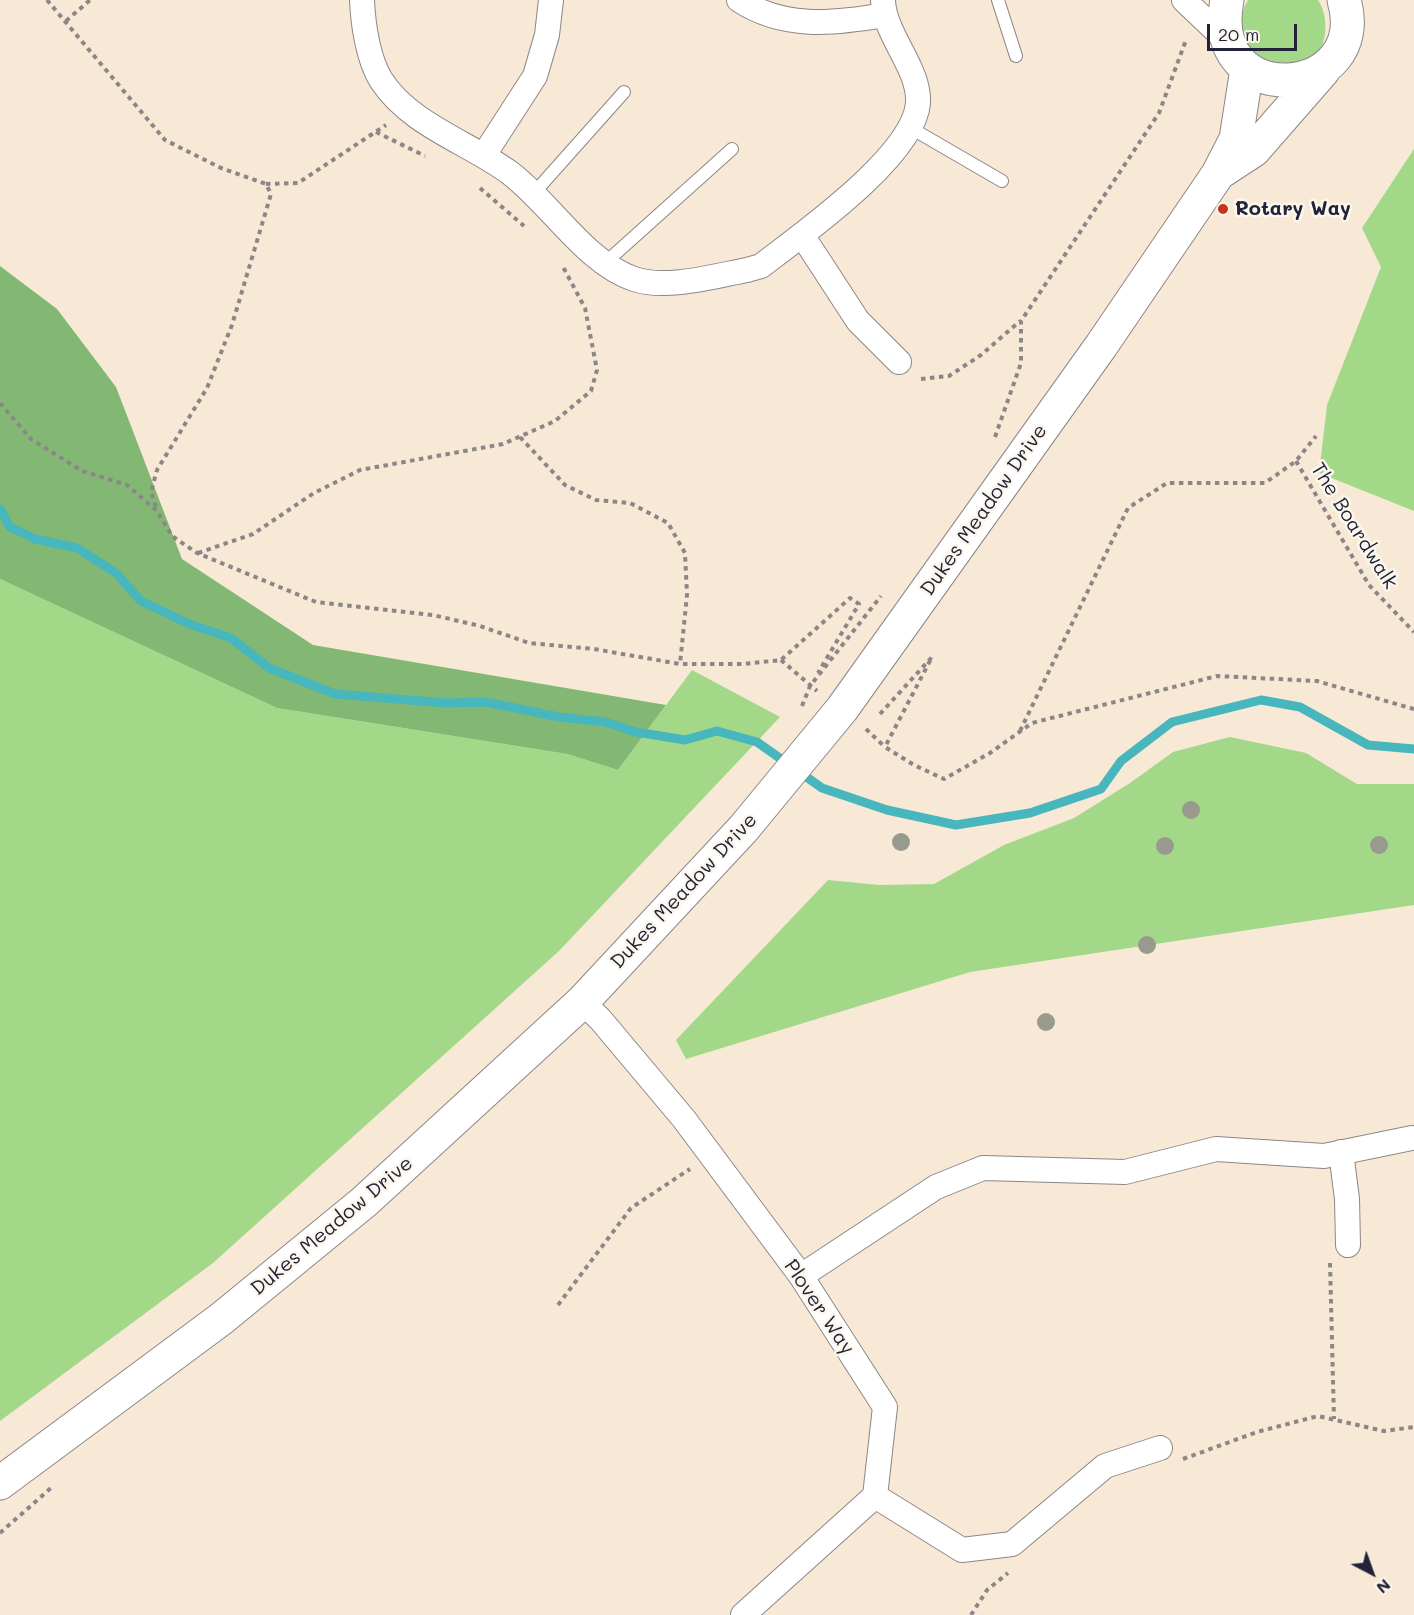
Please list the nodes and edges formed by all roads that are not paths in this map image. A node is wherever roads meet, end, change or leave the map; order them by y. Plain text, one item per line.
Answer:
1 (362, 0) edge
2 (551, 0) edge
3 (739, 0) edge
4 (998, 0) edge
5 (1344, 0) edge
6 (1203, 4) edge
7 (883, 8) edge
8 (1016, 56) dead end
9 (1326, 67) junction
10 (1247, 69) junction
11 (624, 92) dead end
12 (909, 127) junction
13 (732, 149) dead end
14 (484, 155) junction
15 (1218, 174) junction
16 (1002, 181) dead end
17 (534, 193) junction
18 (802, 235) junction
19 (605, 263) junction
20 (899, 362) road end
21 (582, 1002) junction
22 (1412, 1138) dead end
23 (1341, 1152) junction
24 (1348, 1245) road end
25 (801, 1276) junction
26 (1170, 1454) road end
27 (3, 1483) edge
28 (875, 1496) junction
29 (743, 1615) edge

1 - 14 street
2 - 14 street
3 - 7 street
4 - 8 lane
5 - 9 street, Dukes Meadow Drive
6 - 10 street
7 - 12 street
9 - 10 street
9 - 15 street, Dukes Meadow Drive
10 - 15 street, Dukes Meadow Drive
11 - 17 lane
12 - 16 lane
12 - 18 street
13 - 19 lane
14 - 17 street
15 - 21 street, Dukes Meadow Drive
17 - 19 street
18 - 19 street
18 - 20 street
21 - 25 street, Plover Way
21 - 27 street, Dukes Meadow Drive
22 - 23 street
23 - 24 street
23 - 25 street
25 - 28 street, Plover Way
26 - 28 street
28 - 29 street

